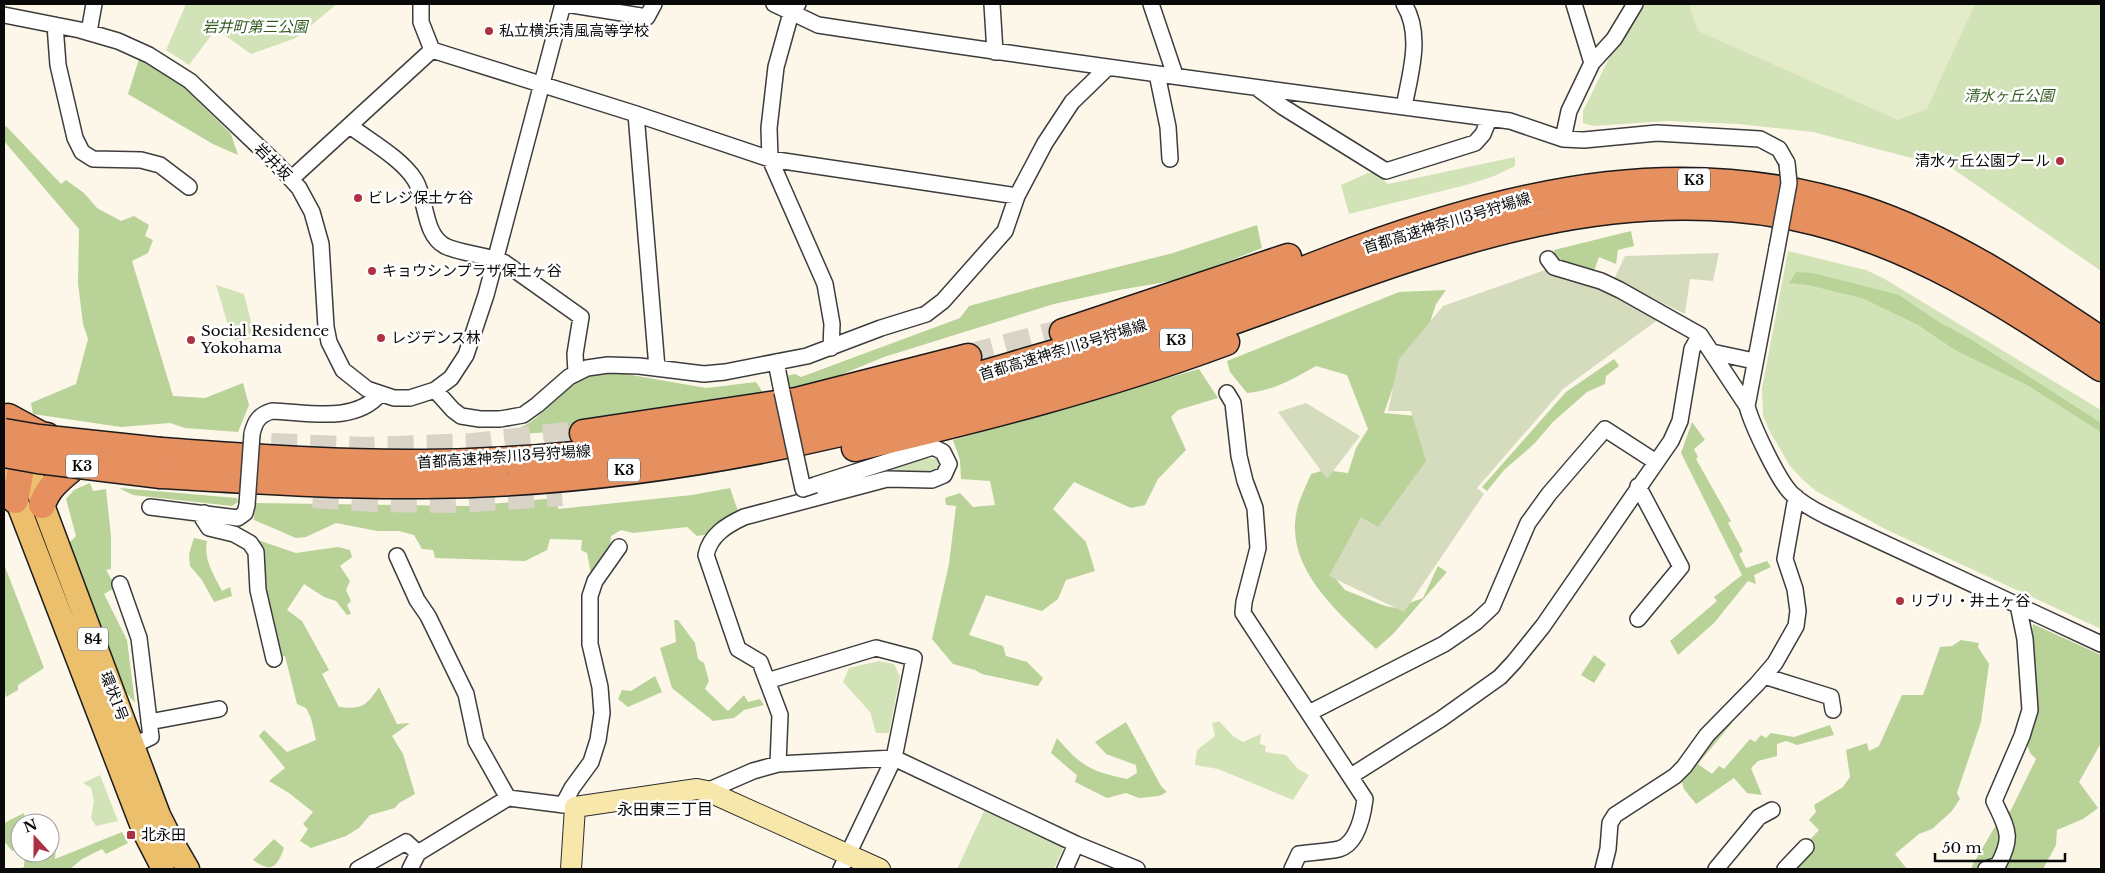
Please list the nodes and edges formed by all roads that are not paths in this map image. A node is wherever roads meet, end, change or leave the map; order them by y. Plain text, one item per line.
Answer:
1 (94, 4) edge
2 (421, 4) edge
3 (564, 4) edge
4 (654, 4) edge
5 (774, 4) edge
6 (992, 4) edge
7 (1151, 4) edge
8 (1404, 4) edge
9 (1574, 4) edge
10 (1635, 4) edge
11 (794, 8) edge
12 (4, 16) edge
13 (55, 25) junction
14 (89, 32) junction
15 (432, 50) junction
16 (995, 52) junction
17 (1592, 63) junction
18 (1108, 68) junction
19 (1157, 74) junction
20 (1175, 76) junction
21 (541, 85) junction
22 (1256, 87) junction
23 (1404, 107) junction
24 (636, 114) junction
25 (1489, 118) junction
26 (350, 126) junction
27 (1563, 139) junction
28 (770, 159) junction
29 (1170, 159) dead end
30 (291, 180) junction
31 (189, 187) dead end
32 (1017, 196) junction
33 (495, 259) junction
34 (1548, 259) dead end
35 (1269, 295) junction
36 (1700, 336) junction
37 (2101, 340) edge
38 (831, 348) junction
39 (967, 350) tunnel mouth
40 (1069, 352) junction
41 (1712, 352) junction
42 (1754, 361) junction
43 (776, 362) junction
44 (657, 368) junction
45 (2101, 368) edge
46 (576, 374) junction
47 (430, 393) junction
48 (1228, 393) dead end
49 (380, 394) junction
50 (1747, 406) junction
51 (5, 418) edge
52 (583, 433) tunnel mouth
53 (46, 436) junction
54 (118, 442) dead end
55 (9, 456) edge
56 (1656, 462) junction
57 (161, 463) junction
58 (70, 470) junction
59 (113, 474) dead end
60 (1638, 486) junction
61 (562, 494) tunnel mouth
62 (1796, 497) junction
63 (15, 500) joint
64 (42, 505) junction
65 (150, 506) dead end
66 (204, 513) junction
67 (618, 547) dead end
68 (397, 556) dead end
69 (120, 584) dead end
70 (2018, 605) junction
71 (1638, 619) dead end
72 (2101, 644) edge
73 (274, 659) dead end
74 (1764, 676) junction
75 (767, 681) junction
76 (219, 708) dead end
77 (1833, 710) dead end
78 (1309, 713) junction
79 (149, 722) junction
80 (132, 746) junction
81 (894, 758) junction
82 (778, 764) junction
83 (1351, 776) junction
84 (707, 791) junction
85 (508, 798) junction
86 (569, 806) junction
87 (1772, 810) dead end
88 (1076, 844) junction
89 (1806, 847) dead end
90 (418, 853) junction
91 (844, 863) edge
92 (163, 869) edge
93 (188, 869) edge
94 (358, 869) edge
95 (410, 869) edge
96 (571, 869) edge
97 (880, 869) edge
98 (1065, 869) edge
99 (1137, 869) edge
100 (1292, 869) edge
101 (1603, 869) edge
102 (1716, 869) edge
103 (1784, 869) edge
104 (1986, 869) edge

1 - 14 street
2 - 15 street
3 - 4 street
3 - 21 street
5 - 11 street
6 - 16 street
7 - 20 street
8 - 23 street
9 - 17 street
10 - 17 street
11 - 16 street
11 - 28 street
12 - 13 street, 岩井坂
13 - 14 street, 岩井坂
13 - 31 street
14 - 30 street, 岩井坂
15 - 21 street
15 - 26 street
16 - 18 street
17 - 27 street
18 - 19 street
18 - 32 street
19 - 20 street
19 - 29 street
20 - 22 street
21 - 24 street
21 - 33 street
22 - 23 street
22 - 25 street
23 - 25 street
24 - 28 street
24 - 44 street
25 - 27 street
26 - 30 street
26 - 33 street
27 - 42 street, bridge
28 - 32 street
28 - 38 street
30 - 49 street, 岩井坂
32 - 38 street
33 - 46 street
33 - 47 street
34 - 36 street
35 - 37 highway, 首都高速神奈川3号狩場線 / K3
35 - 40 highway, 首都高速神奈川3号狩場線 / K3
35 - 40 highway
35 - 45 highway, 首都高速神奈川3号狩場線 / K3
36 - 41 street
36 - 56 street
38 - 43 street
39 - 52 highway
40 - 57 highway, 首都高速神奈川3号狩場線 / K3
40 - 61 highway
41 - 42 street
41 - 50 street
42 - 50 street
43 - 44 street
43 - 75 street, bridge
44 - 46 street
46 - 47 street
47 - 49 street, 岩井坂
48 - 78 street
49 - 66 street, bridge
50 - 62 street
51 - 53 highway
51 - 55 main road, 環状1号 / 84
51 - 57 highway, 首都高速神奈川3号狩場線 / K3, bridge
53 - 54 highway
53 - 55 highway
55 - 57 highway, 首都高速神奈川3号狩場線 / K3, bridge
55 - 58 highway
55 - 63 highway
55 - 64 main road, 環状1号 / 84
56 - 60 street
56 - 78 street
58 - 59 highway
58 - 64 highway
60 - 71 street
60 - 83 street
62 - 70 street
62 - 74 street
63 - 92 main road, 環状1号 / 84
64 - 80 main road, 環状1号 / 84
65 - 66 street
66 - 73 street
67 - 86 street
68 - 85 street
69 - 79 street
70 - 72 street
70 - 104 street
74 - 77 street
74 - 101 street
75 - 81 street
75 - 82 street
76 - 79 street
78 - 83 street
79 - 80 street
80 - 93 main road, 環状1号 / 84
81 - 82 street
81 - 88 street
81 - 91 street
82 - 84 street
83 - 100 street
84 - 86 street
84 - 91 street
85 - 86 street
85 - 90 street
86 - 96 street
87 - 102 street
88 - 98 street
88 - 99 street
89 - 103 street
90 - 94 street
90 - 95 street
91 - 97 street

